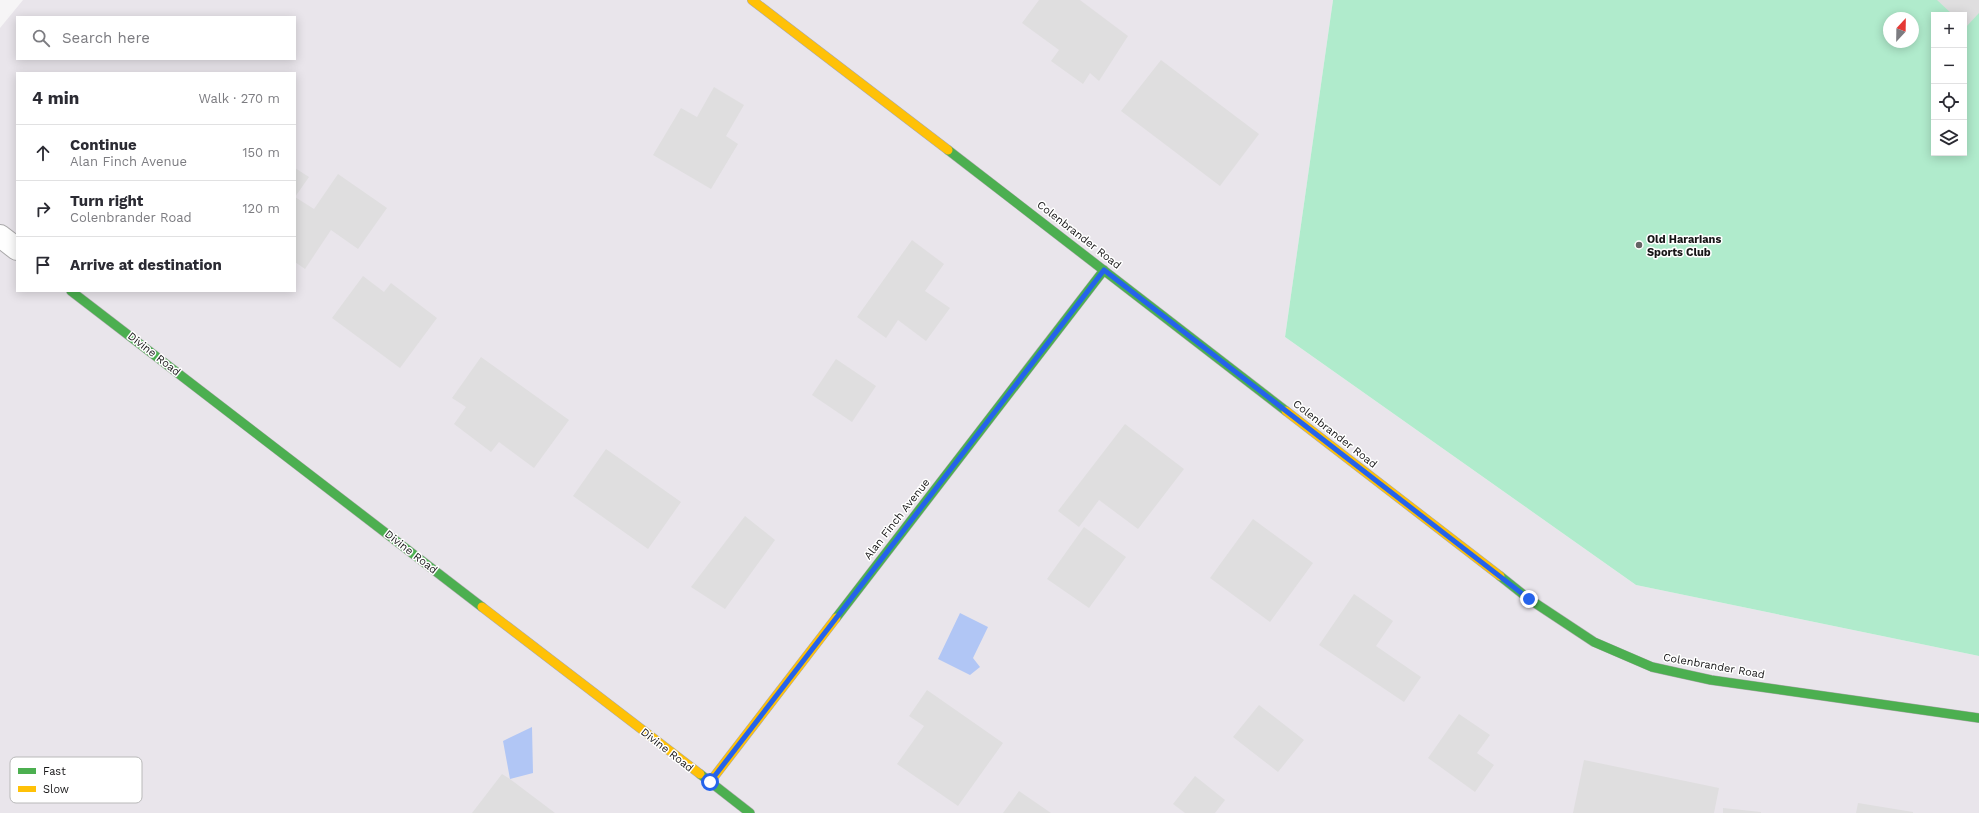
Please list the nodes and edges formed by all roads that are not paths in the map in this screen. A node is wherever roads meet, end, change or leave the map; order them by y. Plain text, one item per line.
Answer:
1 (752, 0) edge
2 (0, 236) edge
3 (16, 248) edge
4 (1104, 270) junction
5 (72, 292) edge
6 (1979, 718) edge
7 (710, 782) junction
8 (750, 813) edge

1 - 4 street, Colenbrander Road
2 - 3 street
4 - 6 street, Colenbrander Road
4 - 7 street, Alan Finch Avenue
5 - 7 street, Divine Road
7 - 8 street, Divine Road

